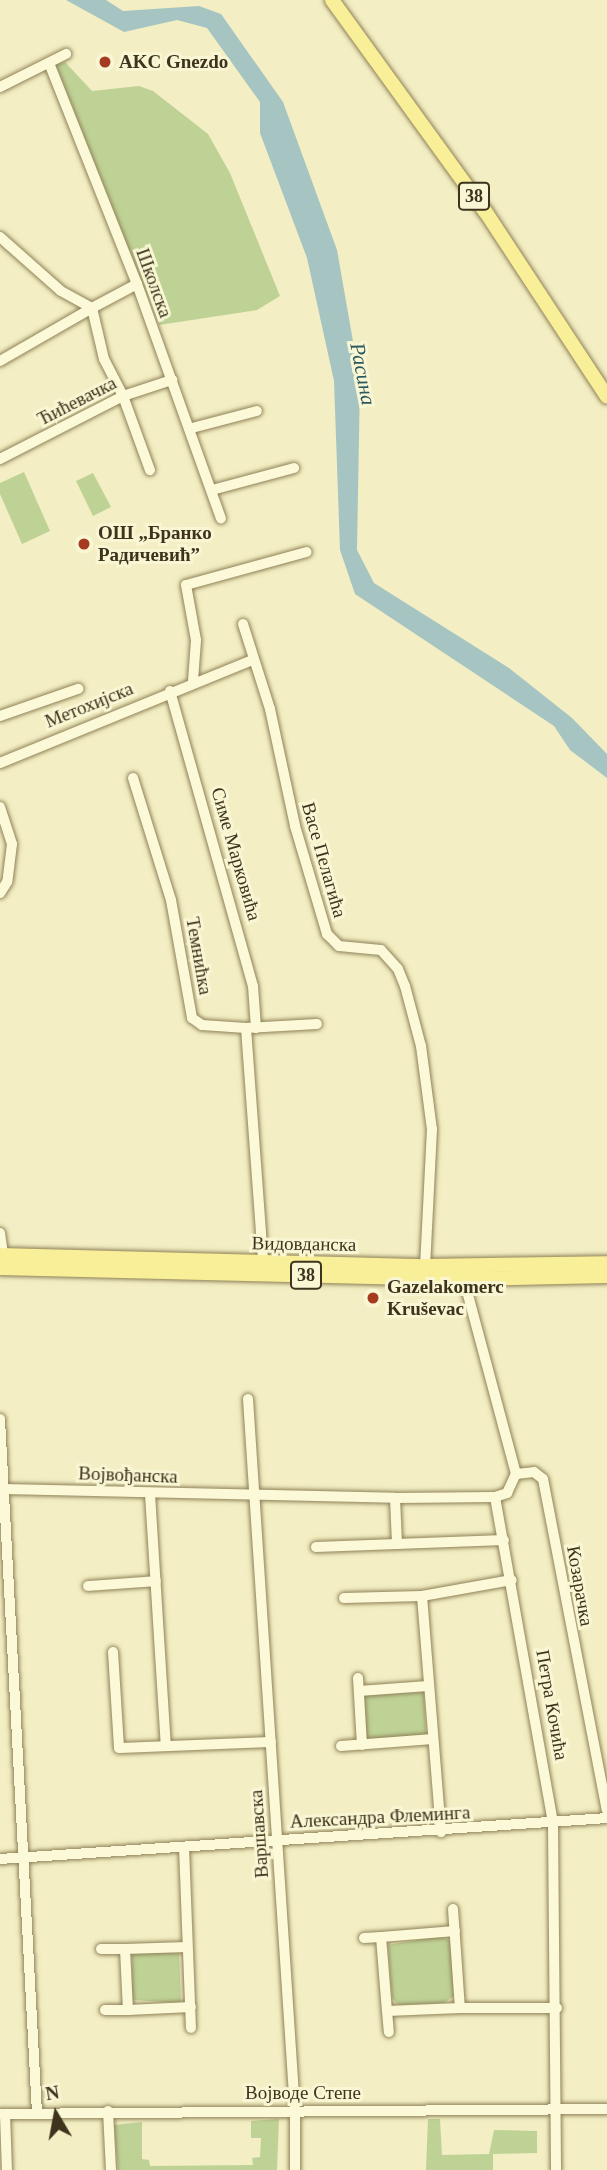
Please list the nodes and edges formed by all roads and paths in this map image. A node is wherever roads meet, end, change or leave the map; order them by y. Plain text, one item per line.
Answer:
1 (332, 0) edge
2 (66, 54) dead end
3 (49, 63) junction
4 (0, 87) edge
5 (0, 237) edge
6 (137, 284) junction
7 (92, 307) junction
8 (0, 361) edge
9 (173, 380) junction
10 (123, 396) junction
11 (607, 397) edge
12 (257, 411) dead end
13 (192, 428) junction
14 (0, 459) edge
15 (293, 468) dead end
16 (150, 470) dead end
17 (212, 490) junction
18 (222, 518) dead end
19 (307, 552) dead end
20 (243, 624) dead end
21 (253, 660) junction
22 (193, 681) junction
23 (78, 689) dead end
24 (170, 691) junction
25 (0, 716) edge
26 (0, 763) edge
27 (133, 778) dead end
28 (0, 807) edge
29 (0, 893) edge
30 (317, 1024) dead end
31 (251, 1028) junction
32 (0, 1233) edge
33 (2, 1262) edge
34 (263, 1262) junction
35 (607, 1264) edge
36 (425, 1266) junction
37 (244, 1268) junction
38 (462, 1273) junction
39 (607, 1276) edge
40 (248, 1399) dead end
41 (0, 1419) edge
42 (516, 1474) junction
43 (4, 1489) junction
44 (150, 1494) junction
45 (252, 1496) junction
46 (396, 1497) junction
47 (495, 1497) junction
48 (504, 1540) junction
49 (397, 1544) junction
50 (316, 1547) dead end
51 (512, 1580) junction
52 (156, 1581) junction
53 (88, 1586) dead end
54 (422, 1596) junction
55 (344, 1598) dead end
56 (113, 1652) dead end
57 (358, 1678) dead end
58 (428, 1686) junction
59 (359, 1691) junction
60 (433, 1740) junction
61 (271, 1742) junction
62 (166, 1745) junction
63 (362, 1745) junction
64 (341, 1746) dead end
65 (607, 1810) edge
66 (607, 1818) edge
67 (553, 1824) junction
68 (441, 1832) junction
69 (276, 1841) junction
70 (184, 1847) junction
71 (26, 1857) junction
72 (0, 1859) edge
73 (453, 1909) dead end
74 (455, 1931) junction
75 (381, 1937) junction
76 (364, 1938) dead end
77 (187, 1947) junction
78 (101, 1949) dead end
79 (125, 1949) junction
80 (191, 2007) junction
81 (460, 2008) junction
82 (556, 2008) junction
83 (105, 2010) dead end
84 (128, 2010) junction
85 (387, 2011) junction
86 (191, 2028) dead end
87 (389, 2032) dead end
88 (607, 2109) edge
89 (295, 2110) junction
90 (555, 2110) junction
91 (108, 2111) junction
92 (3, 2114) edge
93 (37, 2114) junction
94 (7, 2170) edge
95 (111, 2170) edge
96 (295, 2170) edge
97 (556, 2170) edge

1 - 11 main road, 38
2 - 3 street
3 - 4 street
3 - 6 street, Школска
5 - 7 street
6 - 7 street
6 - 9 street, Школска
7 - 8 street
7 - 10 street
9 - 10 street, Ћићевачка
9 - 13 street, Школска
10 - 14 street, Ћићевачка
10 - 16 street
12 - 13 street
13 - 17 street, Школска
15 - 17 street
17 - 18 street, Школска
19 - 22 street
20 - 21 street, Васе Пелагића
21 - 22 street, Метохијска
21 - 36 street, Васе Пелагића
22 - 24 street, Метохијска
23 - 25 street, Метохијска
24 - 26 street, Метохијска
24 - 31 street, Симе Марковића
27 - 31 street, Темнићка
28 - 29 street
30 - 31 street, Темнићка
31 - 34 street, Симе Марковића
32 - 33 street
33 - 37 main road, Видовданска / 38
34 - 36 main road, Видовданска / 38
34 - 37 main road, Видовданска / 38
35 - 38 main road, Видовданска / 38
36 - 38 main road, Видовданска / 38
37 - 38 main road, Видовданска / 38
38 - 39 main road, Видовданска / 38
38 - 42 street
40 - 45 street
41 - 43 street
42 - 47 street
42 - 65 street, Козарачка
43 - 44 street, Војвођанска
43 - 71 street
44 - 45 street, Војвођанска
44 - 52 street
45 - 46 street, Војвођанска
45 - 61 street, Варшавска
46 - 47 street, Војвођанска
46 - 49 street
47 - 48 street, Петра Кочића
48 - 49 street
48 - 51 street, Петра Кочића
49 - 50 street
51 - 54 street
51 - 67 street, Петра Кочића
52 - 53 street
52 - 62 street
54 - 55 street
54 - 58 street
56 - 62 street
57 - 59 street
58 - 59 street
58 - 60 street
59 - 63 street
60 - 63 street
60 - 68 street
61 - 62 street
61 - 69 street, Варшавска
63 - 64 street
66 - 67 street, Александра Флеминга
67 - 68 street, Александра Флеминга
67 - 82 street, Петра Кочића
68 - 69 street, Александра Флеминга
69 - 70 street, Александра Флеминга
69 - 89 street, Варшавска
70 - 71 street, Александра Флеминга
70 - 77 street
71 - 72 street, Александра Флеминга
71 - 93 street
73 - 74 street
74 - 75 street
74 - 81 street
75 - 76 street
75 - 85 street
77 - 79 street
77 - 80 street
78 - 79 street
79 - 84 street
80 - 84 street
80 - 86 street
81 - 82 street
81 - 85 street
82 - 90 street, Петра Кочића
83 - 84 street
85 - 87 street
88 - 90 street, Војводе Степе
89 - 90 street, Војводе Степе
89 - 91 street, Војводе Степе
89 - 96 street, Варшавска
90 - 97 street, Петра Кочића
91 - 93 street, Војводе Степе
91 - 95 street
92 - 93 street, Војводе Степе
92 - 94 street

